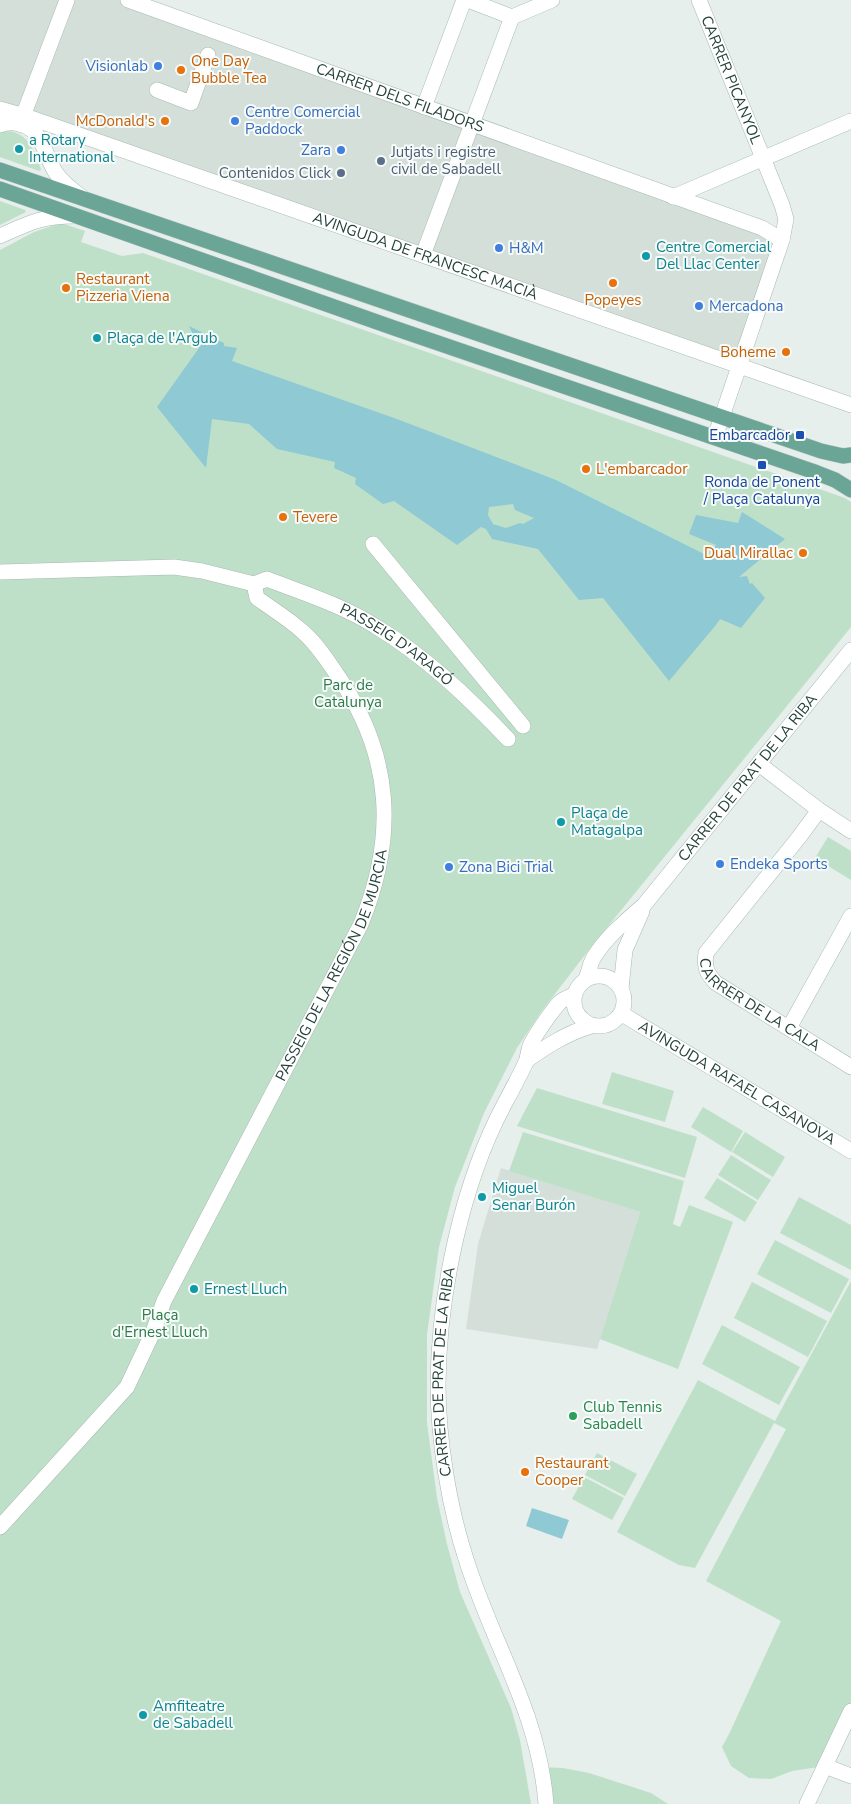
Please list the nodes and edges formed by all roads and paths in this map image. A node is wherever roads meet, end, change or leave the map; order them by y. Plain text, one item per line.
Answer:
1 (67, 0) edge
2 (128, 0) edge
3 (464, 0) edge
4 (468, 0) edge
5 (552, 0) edge
6 (699, 0) edge
7 (512, 17) junction
8 (208, 55) dead end
9 (157, 90) dead end
10 (424, 107) junction
11 (0, 109) edge
12 (22, 120) junction
13 (851, 121) edge
14 (472, 124) junction
15 (0, 125) edge
16 (763, 159) junction
17 (0, 170) edge
18 (55, 172) junction
19 (0, 189) edge
20 (55, 189) junction
21 (673, 197) junction
22 (84, 198) junction
23 (48, 206) junction
24 (74, 216) junction
25 (39, 219) junction
26 (0, 236) edge
27 (782, 240) junction
28 (423, 255) junction
29 (739, 366) junction
30 (851, 405) edge
31 (721, 416) junction
32 (715, 437) junction
33 (851, 455) edge
34 (851, 490) edge
35 (374, 544) dead end
36 (0, 572) edge
37 (259, 587) junction
38 (851, 650) edge
39 (523, 726) dead end
40 (508, 739) dead end
41 (759, 764) junction
42 (819, 810) junction
43 (851, 831) edge
44 (644, 905) junction
45 (851, 916) edge
46 (586, 979) junction
47 (621, 988) junction
48 (574, 995) junction
49 (622, 1014) junction
50 (591, 1026) junction
51 (789, 1028) junction
52 (527, 1060) junction
53 (851, 1067) edge
54 (851, 1151) edge
55 (0, 1527) edge
56 (851, 1710) edge
57 (825, 1766) junction
58 (851, 1776) edge
59 (546, 1804) edge
60 (807, 1804) edge

1 - 12 street
2 - 10 street, CARRER DELS FILADORS
3 - 10 street
4 - 7 street
5 - 7 street
6 - 16 street, CARRER PICANYOL
7 - 14 street
8 - 9 street
10 - 14 street, CARRER DELS FILADORS
11 - 12 street, AVINGUDA DE FRANCESC MACIÀ
12 - 15 street, AVINGUDA DE FRANCESC MACIÀ
12 - 18 street, AVINGUDA DE FRANCESC MACIÀ
12 - 28 street, AVINGUDA DE FRANCESC MACIÀ
13 - 16 street
14 - 21 street, CARRER DELS FILADORS
14 - 28 street
16 - 21 street
16 - 27 street, CARRER PICANYOL
17 - 20 main road, AVINGUDA DE FRANCESC MACIÀ
18 - 20 street, AVINGUDA DE FRANCESC MACIÀ
18 - 22 street, AVINGUDA DE FRANCESC MACIÀ
19 - 23 main road
20 - 22 main road, AVINGUDA DE FRANCESC MACIÀ
20 - 23 street, AVINGUDA DE FRANCESC MACIÀ
21 - 27 street, CARRER DELS FILADORS
22 - 31 main road, AVINGUDA DE FRANCESC MACIÀ
23 - 24 main road
23 - 25 street, AVINGUDA DE FRANCESC MACIÀ
24 - 25 street
24 - 32 main road
25 - 26 street
27 - 29 street, CARRER PICANYOL
28 - 29 street, AVINGUDA DE FRANCESC MACIÀ
29 - 30 street, AVINGUDA DE FRANCESC MACIÀ
29 - 31 street, CARRER PICANYOL
31 - 32 street, CARRER PICANYOL
31 - 33 main road, AVINGUDA DE FRANCESC MACIÀ
32 - 34 main road
35 - 39 street
36 - 37 street, PASSEIG D'ARAGÓ
37 - 40 street, PASSEIG D'ARAGÓ
37 - 55 street, PASSEIG DE LA REGIÓN DE MURCIA
38 - 41 street, CARRER DE PRAT DE LA RIBA
41 - 42 street
41 - 44 street, CARRER DE PRAT DE LA RIBA
42 - 43 street
42 - 51 street, CARRER DE LA CALA
44 - 46 street, CARRER DE PRAT DE LA RIBA
44 - 47 street, CARRER DE PRAT DE LA RIBA
45 - 51 street
46 - 47 street
46 - 48 street
47 - 49 street
48 - 50 street
48 - 52 street, CARRER DE PRAT DE LA RIBA
49 - 50 street
49 - 54 street, AVINGUDA RAFAEL CASANOVA
50 - 52 street, CARRER DE PRAT DE LA RIBA
51 - 53 street, CARRER DE LA CALA
52 - 59 street, CARRER DE PRAT DE LA RIBA
56 - 57 street
57 - 58 street
57 - 60 street

